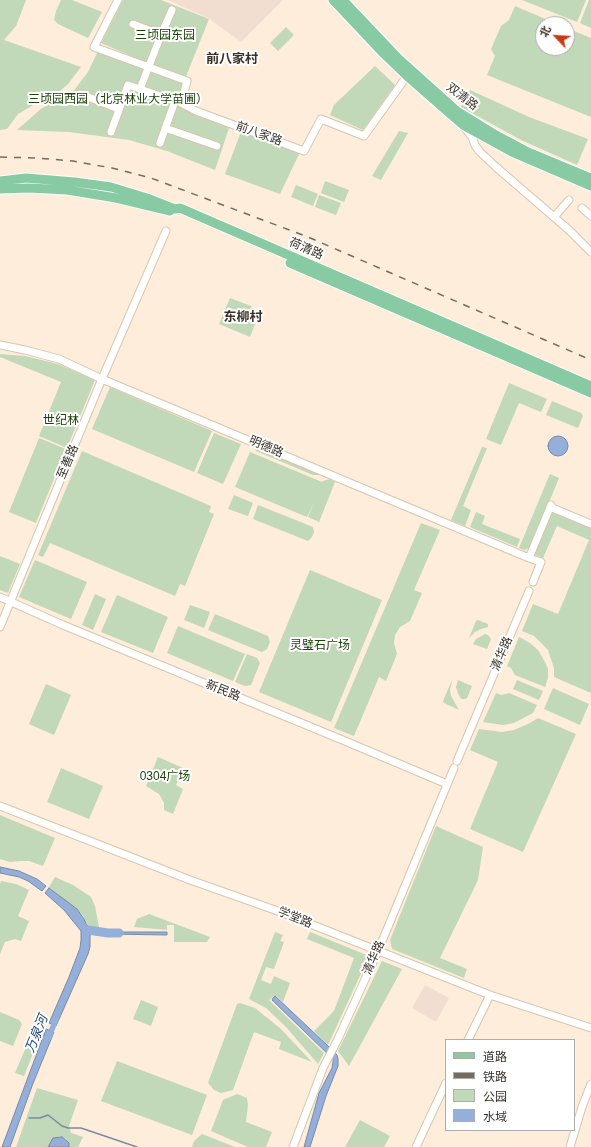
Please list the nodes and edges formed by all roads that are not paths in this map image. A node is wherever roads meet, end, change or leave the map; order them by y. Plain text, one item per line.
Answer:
1 (118, 0) edge
2 (333, 0) edge
3 (342, 0) edge
4 (172, 10) dead end
5 (133, 24) dead end
6 (161, 35) junction
7 (148, 67) junction
8 (407, 76) junction
9 (140, 89) junction
10 (80, 94) dead end
11 (119, 109) junction
12 (463, 125) junction
13 (165, 128) junction
14 (111, 132) dead end
15 (160, 143) dead end
16 (217, 146) dead end
17 (591, 178) edge
18 (0, 181) edge
19 (591, 186) edge
20 (0, 189) edge
21 (569, 200) dead end
22 (582, 208) dead end
23 (591, 216) edge
24 (554, 217) junction
25 (166, 231) dead end
26 (591, 252) edge
27 (0, 345) edge
28 (102, 379) junction
29 (591, 386) edge
30 (591, 393) edge
31 (591, 524) edge
32 (530, 558) junction
33 (533, 582) dead end
34 (529, 591) dead end
35 (0, 597) edge
36 (10, 602) junction
37 (0, 627) edge
38 (457, 761) dead end
39 (454, 768) dead end
40 (447, 784) junction
41 (0, 806) edge
42 (378, 951) junction
43 (490, 995) junction
44 (591, 1028) edge
45 (468, 1039) edge
46 (591, 1084) edge
47 (445, 1085) edge
48 (575, 1130) edge
49 (575, 1131) edge
50 (293, 1147) edge
51 (416, 1147) edge
52 (570, 1147) edge

1 - 7 street, 前八家路
2 - 8 main road, 双清路
3 - 17 main road, 双清路
4 - 6 street
5 - 6 street
6 - 7 street
7 - 8 street, 前八家路
7 - 9 street
8 - 12 main road, 双清路
9 - 11 street
9 - 13 street
10 - 11 street
11 - 14 street
12 - 19 main road, 双清路
12 - 24 street, 双清路
13 - 15 street
13 - 16 street
18 - 29 main road, 荷清路
20 - 30 main road, 荷清路
21 - 24 street
22 - 23 street
24 - 26 street, 双清路
25 - 28 street, 至善路
27 - 28 street, 明德路
28 - 32 street, 明德路
28 - 36 street, 至善路
31 - 32 street
32 - 33 street
34 - 38 street, 清华路
35 - 36 street, 新民路
36 - 37 street, 至善路
36 - 40 street, 新民路
39 - 40 street, 清华路
40 - 42 street, 清华路
41 - 42 street, 学堂路
42 - 43 street, 学堂路
42 - 50 street, 清华路
43 - 44 street, 学堂路
43 - 45 street
46 - 48 street
47 - 51 street
49 - 52 street

